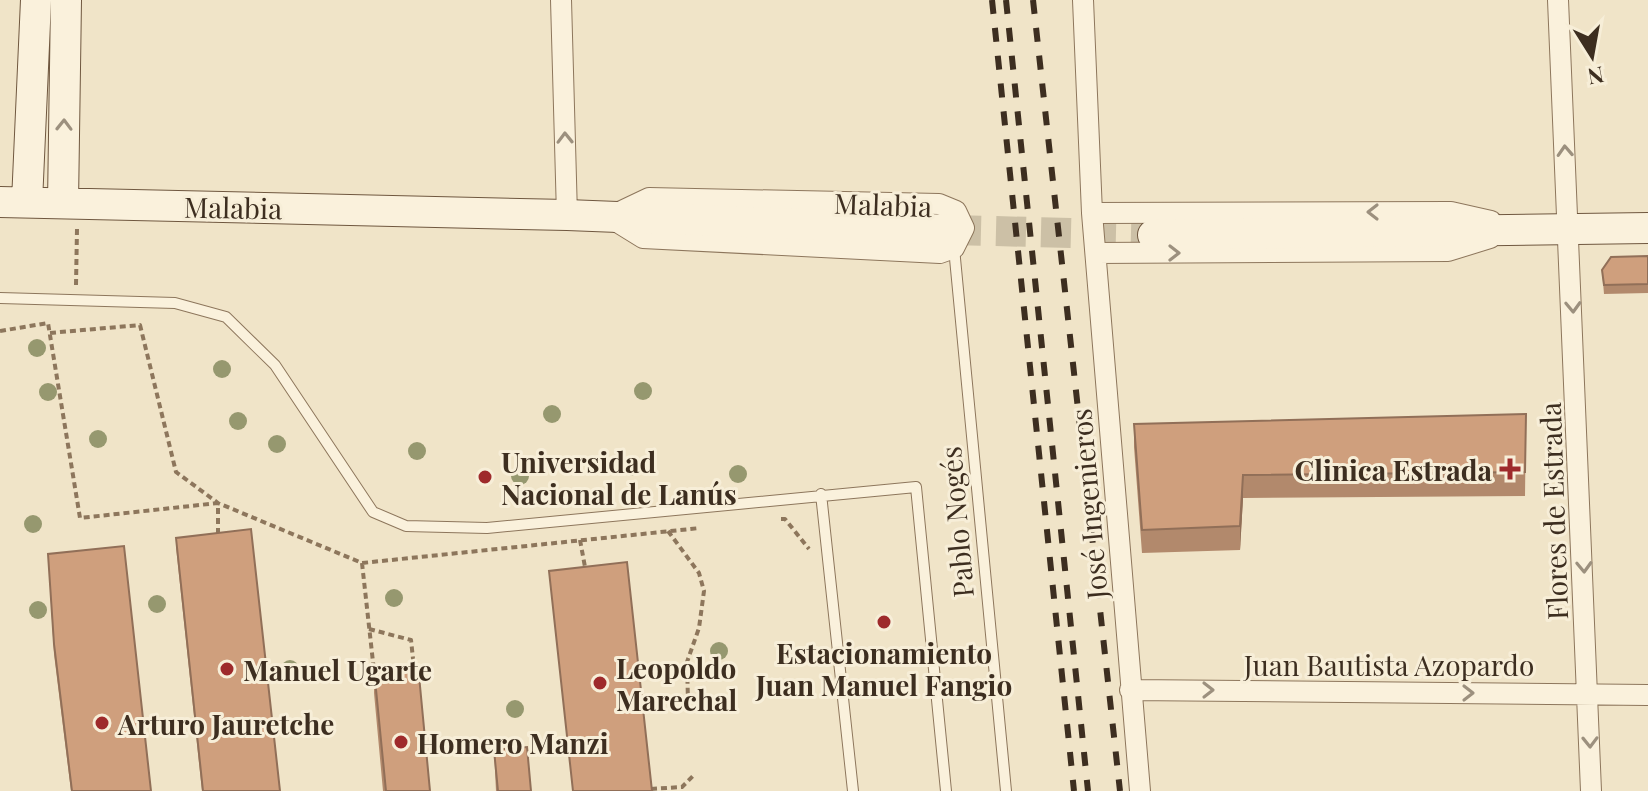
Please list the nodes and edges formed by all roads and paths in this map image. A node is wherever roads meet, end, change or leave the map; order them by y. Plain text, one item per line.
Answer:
1 (36, 0) edge
2 (66, 0) edge
3 (561, 0) edge
4 (1083, 0) edge
5 (1558, 0) edge
6 (13, 202) edge
7 (70, 203) junction
8 (1092, 213) junction
9 (567, 215) junction
10 (1525, 228) junction
11 (1648, 228) edge
12 (1569, 229) junction
13 (1153, 235) tunnel mouth
14 (952, 239) joint
15 (1096, 253) junction
16 (0, 298) edge
17 (76, 299) junction
18 (0, 331) edge
19 (76, 332) junction
20 (50, 333) junction
21 (821, 494) junction
22 (218, 503) junction
23 (771, 520) dead end
24 (712, 526) dead end
25 (668, 531) junction
26 (580, 540) junction
27 (218, 543) edge
28 (362, 563) junction
29 (585, 567) edge
30 (830, 576) junction
31 (369, 629) junction
32 (416, 682) edge
33 (375, 687) edge
34 (1130, 690) junction
35 (1589, 694) junction
36 (1648, 695) edge
37 (688, 702) dead end
38 (693, 776) dead end
39 (651, 789) edge
40 (853, 791) edge
41 (946, 791) edge
42 (1006, 791) edge
43 (1140, 791) edge
44 (1591, 791) edge

1 - 6 main road
7 -> 2 main road
9 -> 3 street
4 - 8 street, José Ingenieros
12 -> 5 street, Flores de Estrada
6 - 7 main road, Malabia
7 - 9 main road, Malabia
7 - 17 path
10 -> 8 street
8 - 15 street, José Ingenieros
9 - 14 main road, Malabia
10 - 12 main road
10 - 13 main road
15 -> 10 street
11 - 12 main road
12 -> 35 street, Flores de Estrada
14 - 42 lane, Pablo Nogés
15 - 34 street, José Ingenieros
16 - 17 lane
17 - 19 path
17 - 21 lane
18 - 20 path
19 - 20 path
19 - 22 path
20 - 22 path
21 - 30 lane
21 - 41 lane
22 - 27 path
22 - 28 path
23 - 30 path
24 - 25 path
25 - 26 path
25 - 37 path
26 - 28 path
26 - 29 path
28 - 31 path
30 - 40 lane
31 - 32 path
31 - 33 path
34 -> 35 street, Juan Bautista Azopardo
34 - 43 street, José Ingenieros
35 - 36 street, Juan Bautista Azopardo
35 -> 44 street, Flores de Estrada
38 - 39 path

